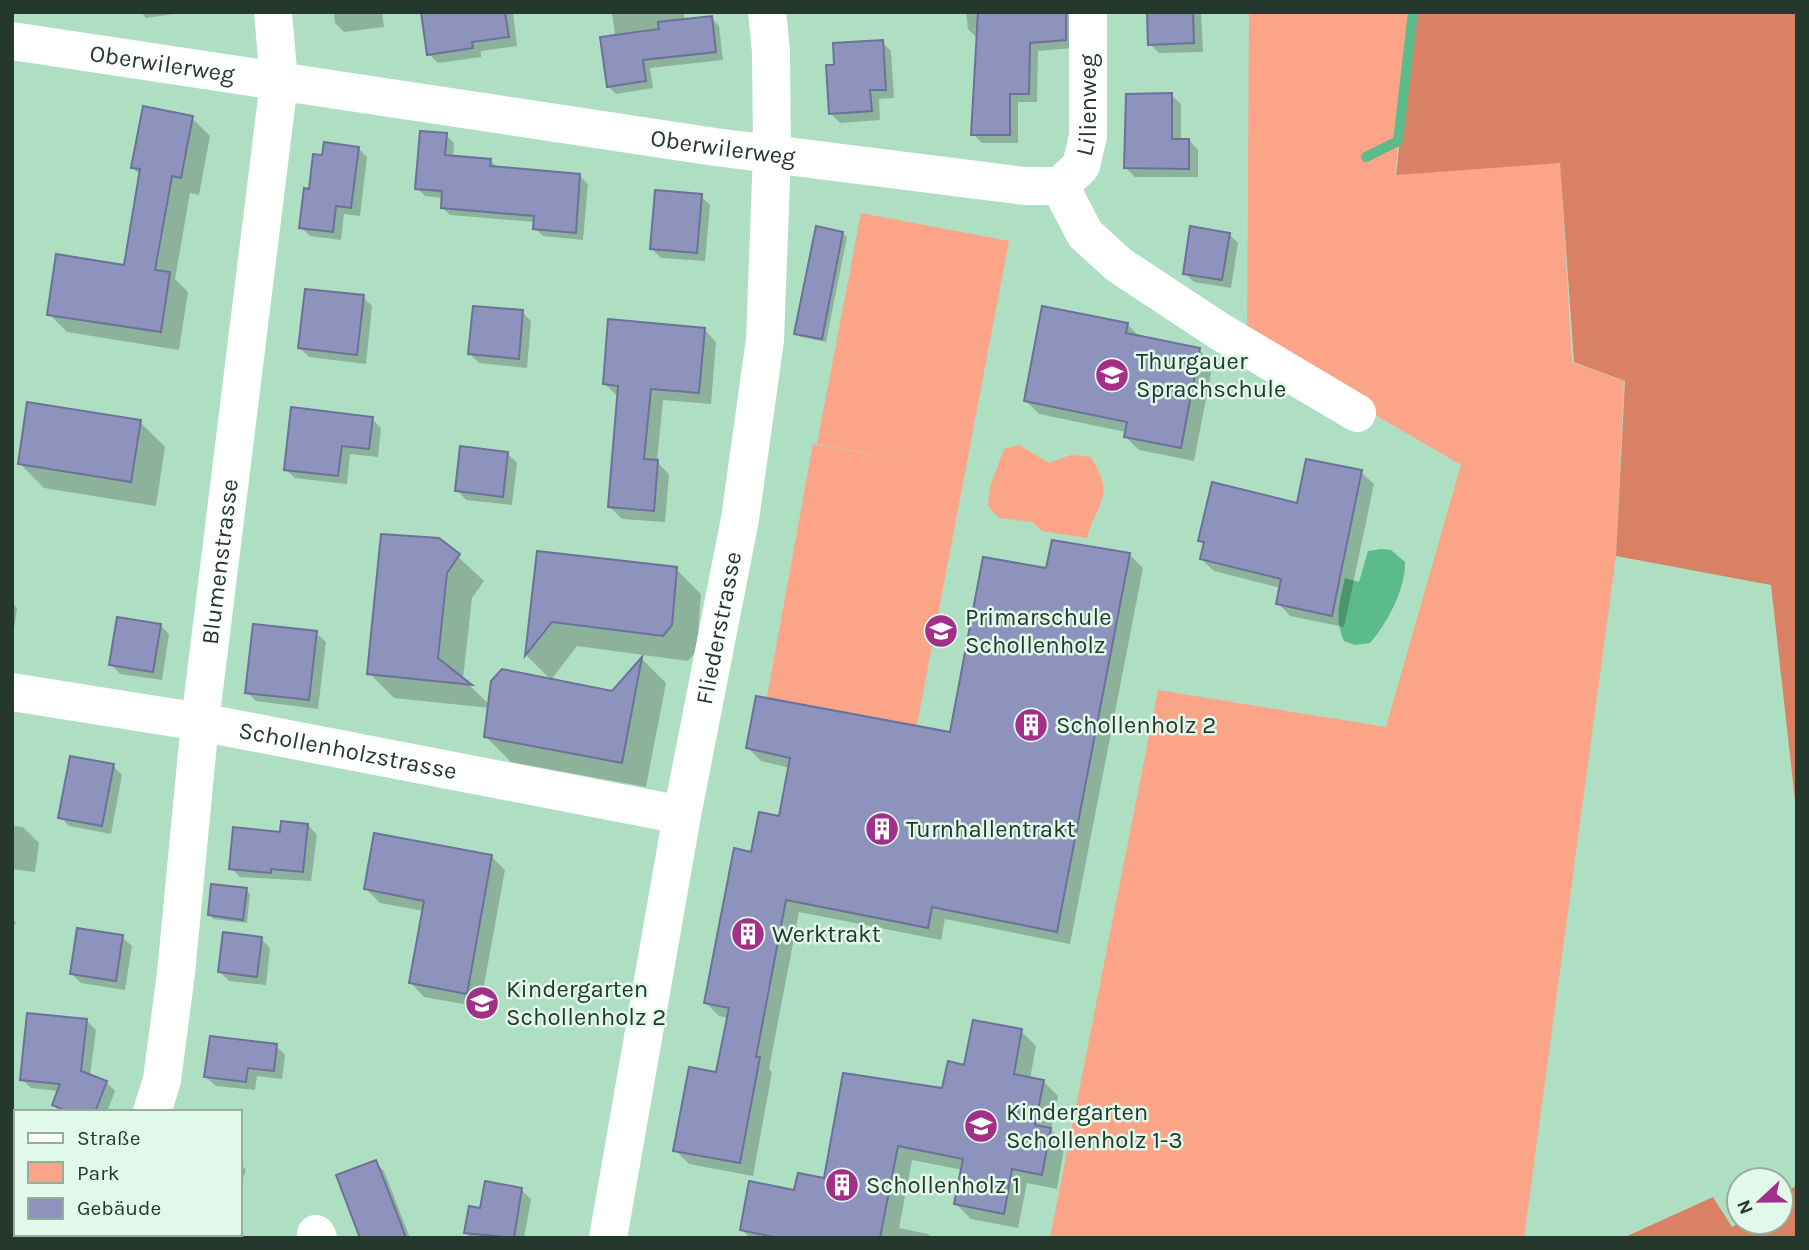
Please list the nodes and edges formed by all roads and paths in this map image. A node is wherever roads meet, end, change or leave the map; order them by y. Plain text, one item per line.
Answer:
1 (274, 12) edge
2 (767, 12) edge
3 (1088, 12) edge
4 (12, 41) edge
5 (279, 82) junction
6 (772, 153) junction
7 (1060, 186) junction
8 (1357, 413) dead end
9 (12, 692) edge
10 (200, 722) junction
11 (682, 816) junction
12 (153, 1110) edge
13 (608, 1238) edge

1 - 5 street, Blumenstrasse
2 - 6 street, Fliederstrasse
3 - 7 street, Lilienweg
4 - 5 street, Oberwilerweg
5 - 6 street, Oberwilerweg
5 - 10 street, Blumenstrasse
6 - 7 street, Oberwilerweg
6 - 11 street, Fliederstrasse
7 - 8 street
9 - 10 street, Schollenholzstrasse
10 - 11 street, Schollenholzstrasse
10 - 12 street, Blumenstrasse
11 - 13 street, Fliederstrasse

